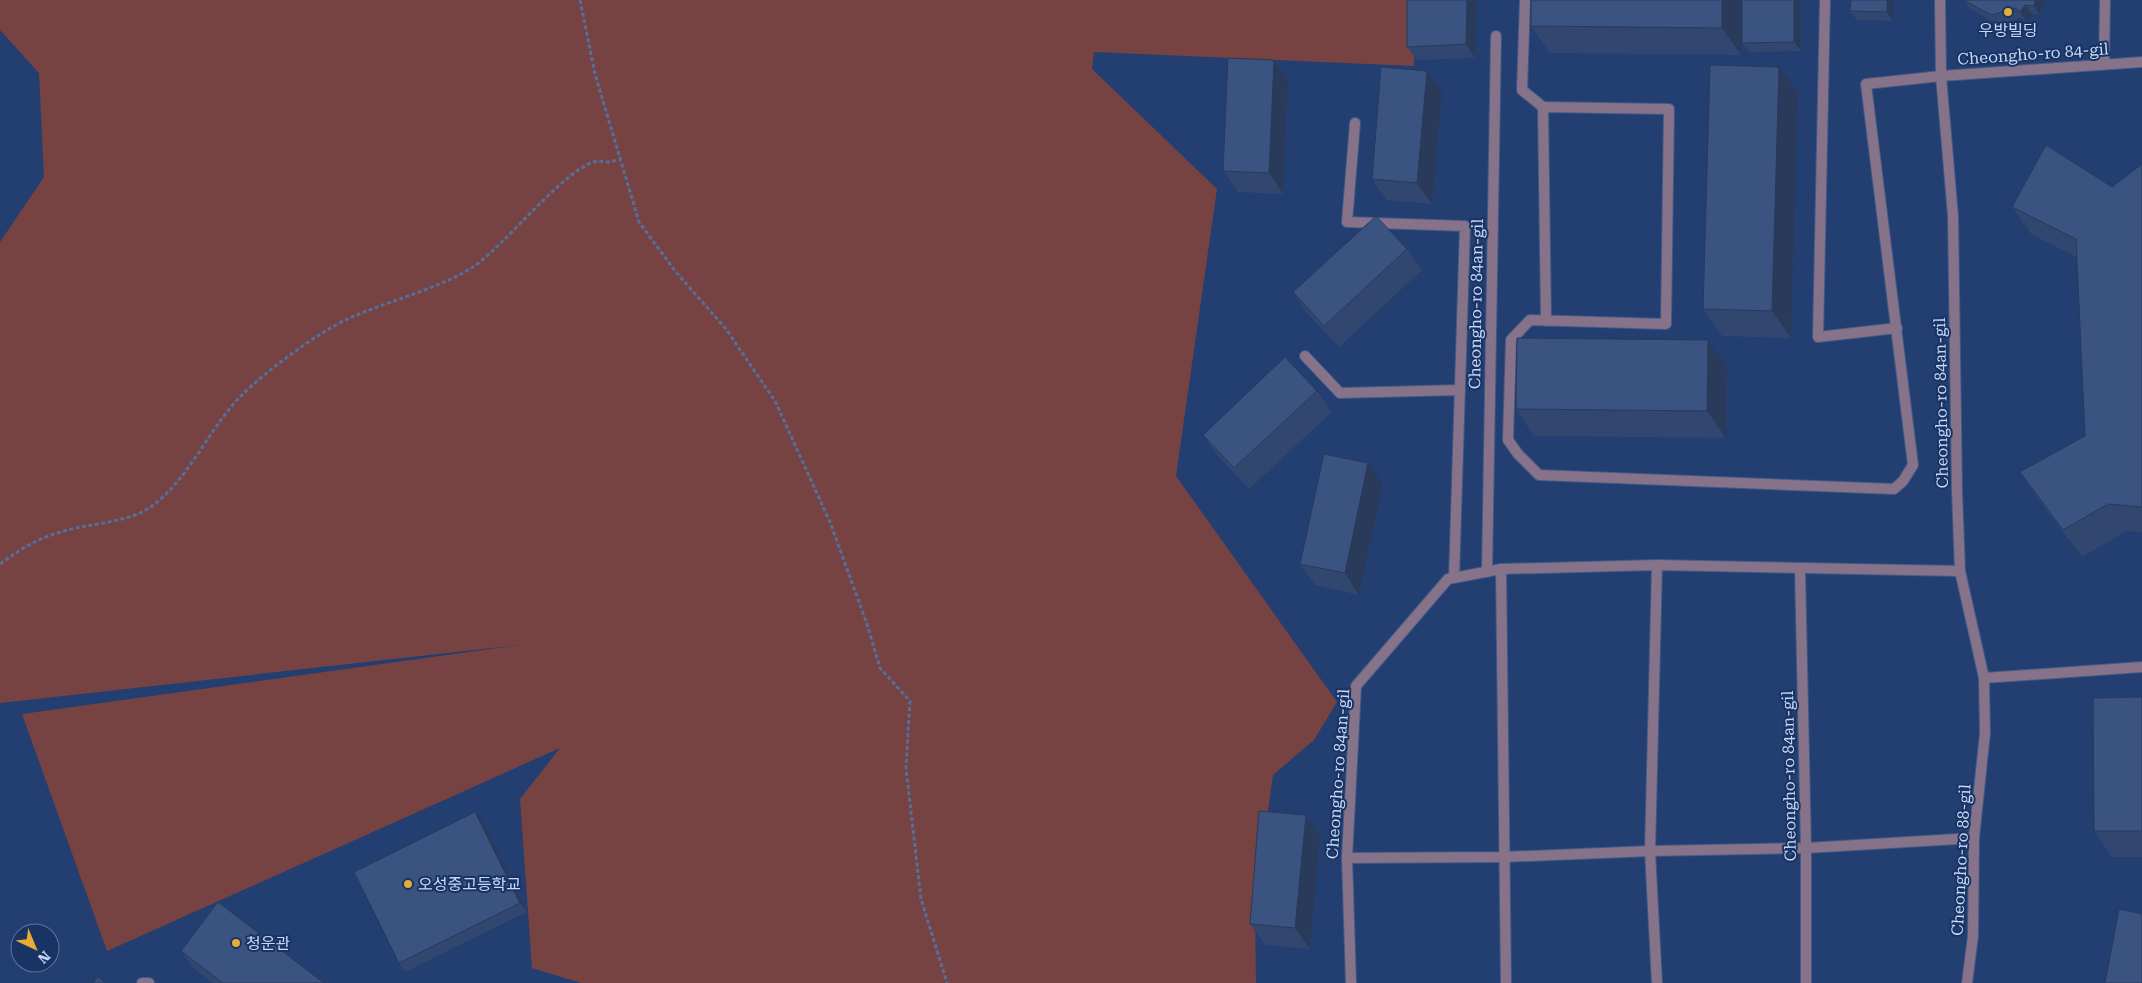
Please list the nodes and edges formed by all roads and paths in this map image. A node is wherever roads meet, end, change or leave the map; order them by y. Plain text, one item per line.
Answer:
1 (580, 0) edge
2 (1526, 0) edge
3 (1826, 0) edge
4 (1940, 0) edge
5 (2104, 0) edge
6 (1496, 36) dead end
7 (2142, 62) edge
8 (2104, 64) junction
9 (1941, 76) junction
10 (1543, 107) junction
11 (1355, 122) dead end
12 (621, 159) junction
13 (1546, 321) junction
14 (1897, 328) junction
15 (1305, 356) dead end
16 (1460, 390) junction
17 (0, 564) edge
18 (1657, 565) junction
19 (1501, 569) junction
20 (1800, 569) junction
21 (1960, 571) junction
22 (1487, 572) junction
23 (1454, 578) junction
24 (2142, 667) edge
25 (1984, 678) junction
26 (1974, 838) junction
27 (1806, 848) junction
28 (1650, 851) junction
29 (1503, 857) junction
30 (1347, 858) junction
31 (948, 982) edge
32 (142, 983) edge
33 (149, 983) edge
34 (1350, 983) edge
35 (1506, 983) edge
36 (1657, 983) edge
37 (1806, 983) edge
38 (1967, 983) edge

1 - 12 path
2 - 10 street
3 - 14 street
4 - 9 street, Cheongho-ro 84-gil
5 - 8 street
6 - 22 street, Cheongho-ro 84an-gil
7 - 8 street, Cheongho-ro 84-gil
8 - 9 street, Cheongho-ro 84-gil
9 - 14 street
9 - 21 street, Cheongho-ro 84an-gil
10 - 13 street
10 - 13 street
11 - 16 street
12 - 17 path
12 - 31 path
13 - 14 street
15 - 16 street
16 - 23 street
18 - 19 street, Cheongho-ro 84an-gil
18 - 20 street, Cheongho-ro 84an-gil
18 - 28 street
19 - 22 street, Cheongho-ro 84an-gil
19 - 29 street
20 - 21 street, Cheongho-ro 84an-gil
20 - 27 street, Cheongho-ro 84an-gil
21 - 25 street, Cheongho-ro 88-gil
22 - 23 street, Cheongho-ro 84an-gil
23 - 30 street, Cheongho-ro 84an-gil
24 - 25 street
25 - 26 street, Cheongho-ro 88-gil
26 - 27 street
26 - 38 street, Cheongho-ro 88-gil
27 - 28 street
27 - 37 street, Cheongho-ro 84an-gil
28 - 29 street
28 - 36 street
29 - 30 street
29 - 35 street
30 - 34 street, Cheongho-ro 84an-gil
32 - 33 street

